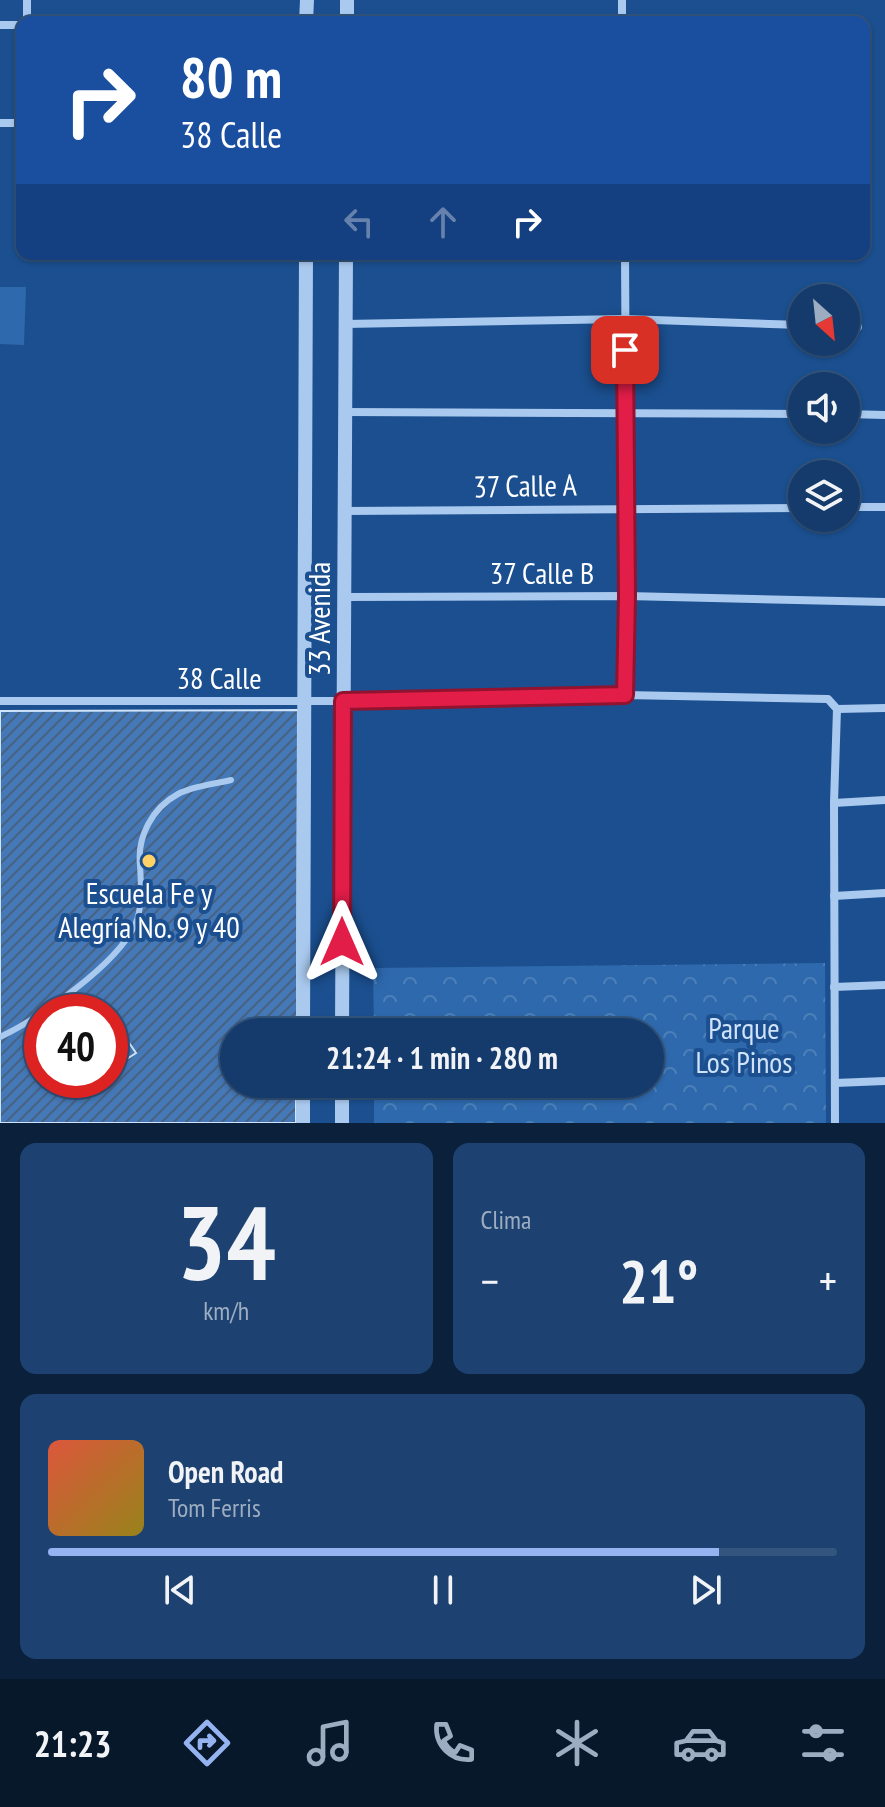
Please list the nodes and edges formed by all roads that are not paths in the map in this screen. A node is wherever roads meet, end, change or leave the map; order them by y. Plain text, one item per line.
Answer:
1 (306, 260) edge
2 (346, 260) edge
3 (625, 260) edge
4 (625, 319) junction
5 (345, 324) junction
6 (788, 325) edge
7 (345, 412) junction
8 (626, 412) junction
9 (788, 414) edge
10 (860, 414) edge
11 (885, 415) edge
12 (860, 507) edge
13 (885, 507) edge
14 (625, 508) junction
15 (788, 508) edge
16 (344, 511) junction
17 (627, 596) junction
18 (344, 597) junction
19 (885, 602) edge
20 (625, 695) junction
21 (0, 701) edge
22 (305, 701) junction
23 (343, 701) junction
24 (885, 708) edge
25 (837, 709) junction
26 (231, 780) dead end
27 (885, 800) edge
28 (834, 803) junction
29 (885, 893) edge
30 (834, 896) junction
31 (885, 985) edge
32 (834, 987) junction
33 (303, 1018) edge
34 (342, 1018) edge
35 (0, 1037) edge
36 (885, 1081) edge
37 (835, 1083) junction
38 (303, 1098) edge
39 (342, 1098) edge
40 (303, 1123) edge
41 (342, 1123) edge
42 (835, 1123) edge

1 - 22 street, 33 Avenida
2 - 5 street, 33 Avenida
3 - 4 street
4 - 5 street
4 - 6 street
4 - 8 street
5 - 7 street, 33 Avenida
7 - 8 street
7 - 16 street, 33 Avenida
8 - 9 street
8 - 14 street
10 - 11 street
12 - 13 street
14 - 15 street, 37 Calle A
14 - 16 street, 37 Calle A
14 - 17 street
16 - 18 street, 33 Avenida
17 - 18 street, 37 Calle B
17 - 19 street, 37 Calle B
17 - 20 street
18 - 23 street, 33 Avenida
20 - 23 street, 38 Calle
20 - 25 street, 38 Calle
21 - 22 street, 38 Calle
22 - 23 street, 38 Calle
22 - 33 street, 33 Avenida
23 - 34 street, 33 Avenida
24 - 25 street
25 - 28 street
26 - 35 lane
27 - 28 street
28 - 30 street
29 - 30 street
30 - 32 street
31 - 32 street
32 - 37 street
36 - 37 street
37 - 42 street
38 - 40 street
39 - 41 street

